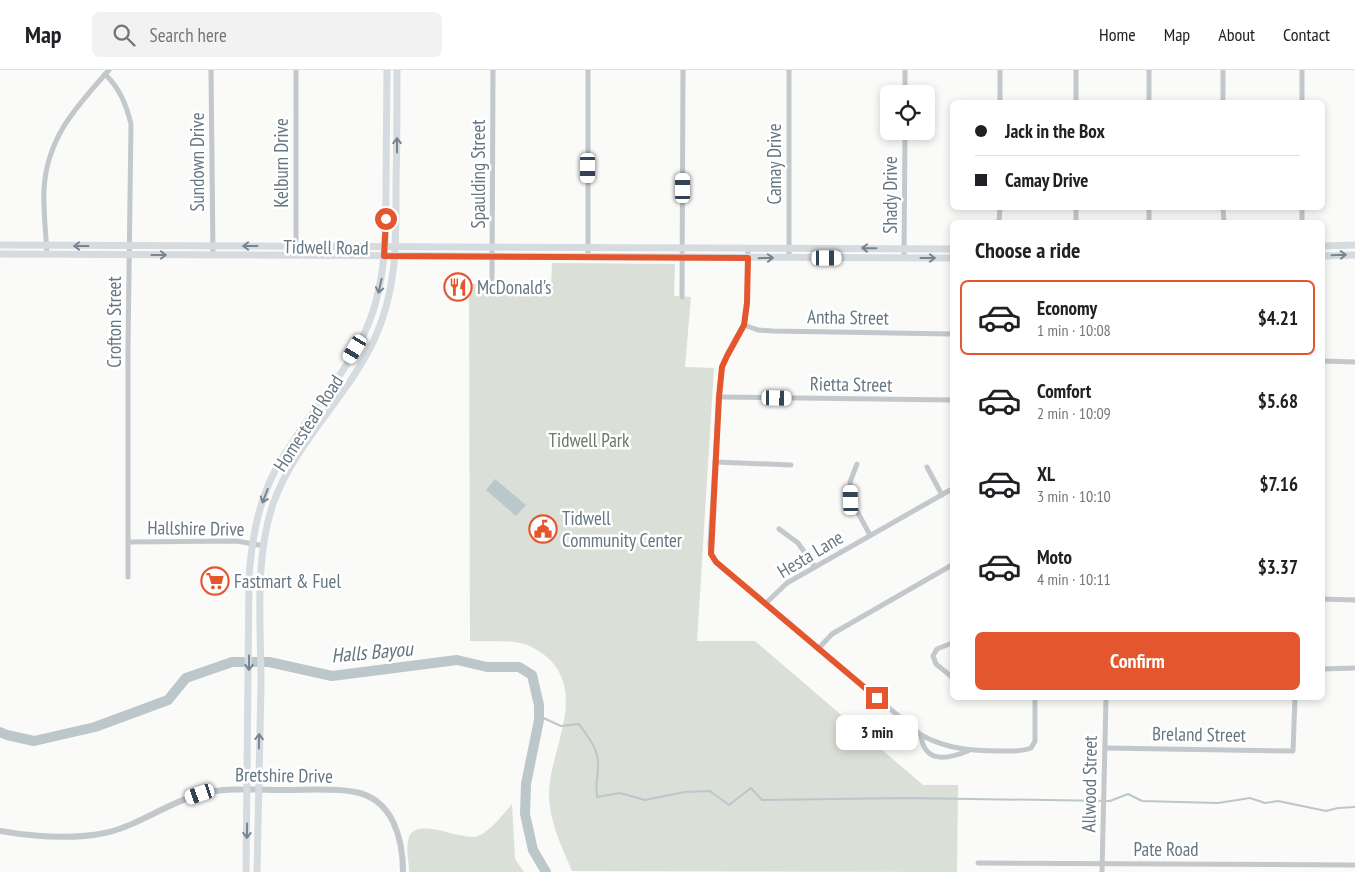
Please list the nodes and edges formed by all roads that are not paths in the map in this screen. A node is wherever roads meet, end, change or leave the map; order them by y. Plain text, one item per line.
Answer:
1 (211, 70) edge
2 (296, 70) edge
3 (387, 70) edge
4 (397, 70) edge
5 (493, 70) edge
6 (588, 70) edge
7 (683, 70) edge
8 (789, 70) edge
9 (905, 70) edge
10 (1000, 70) edge
11 (1076, 70) edge
12 (1149, 70) edge
13 (1223, 70) edge
14 (1302, 70) edge
15 (107, 72) edge
16 (905, 85) edge
17 (397, 87) junction
18 (387, 89) junction
19 (1000, 100) edge
20 (1076, 100) edge
21 (1149, 100) edge
22 (1223, 100) edge
23 (1302, 100) edge
24 (905, 140) edge
25 (386, 168) junction
26 (397, 169) junction
27 (1355, 244) edge
28 (0, 245) edge
29 (46, 246) junction
30 (129, 246) junction
31 (212, 246) junction
32 (296, 246) junction
33 (588, 246) junction
34 (1325, 246) edge
35 (386, 247) junction
36 (396, 247) junction
37 (492, 247) junction
38 (682, 248) junction
39 (748, 248) junction
40 (789, 248) junction
41 (904, 249) junction
42 (950, 249) edge
43 (0, 254) edge
44 (1355, 254) edge
45 (47, 255) junction
46 (129, 255) junction
47 (213, 255) junction
48 (296, 256) junction
49 (384, 256) junction
50 (395, 256) junction
51 (588, 256) junction
52 (1325, 256) edge
53 (492, 257) junction
54 (682, 258) junction
55 (748, 258) junction
56 (789, 258) junction
57 (904, 258) junction
58 (950, 258) edge
59 (492, 279) dead end
60 (682, 297) dead end
61 (744, 325) junction
62 (950, 334) edge
63 (1325, 362) edge
64 (1355, 362) edge
65 (719, 397) junction
66 (950, 400) edge
67 (319, 404) junction
68 (329, 411) junction
69 (715, 462) junction
70 (857, 464) dead end
71 (791, 465) dead end
72 (927, 467) dead end
73 (275, 470) junction
74 (285, 476) junction
75 (950, 490) edge
76 (942, 495) junction
77 (780, 529) dead end
78 (870, 535) junction
79 (128, 542) junction
80 (252, 544) junction
81 (264, 546) junction
82 (815, 567) junction
83 (950, 567) edge
84 (128, 577) dead end
85 (1325, 600) edge
86 (1355, 600) edge
87 (765, 604) junction
88 (249, 622) junction
89 (261, 622) junction
90 (950, 644) edge
91 (818, 649) junction
92 (1355, 668) edge
93 (1325, 669) edge
94 (950, 675) edge
95 (1035, 700) edge
96 (1106, 700) edge
97 (1295, 700) edge
98 (248, 702) junction
99 (260, 703) junction
100 (921, 735) junction
101 (1105, 748) junction
102 (971, 750) junction
103 (248, 790) junction
104 (258, 790) junction
105 (0, 831) edge
106 (978, 863) dead end
107 (1102, 863) junction
108 (1355, 865) edge
109 (246, 870) edge
110 (257, 870) edge
111 (403, 872) edge
112 (1102, 872) edge

1 - 31 street, Sundown Drive
2 - 32 street, Kelburn Drive
3 - 18 main road, Homestead Road
4 - 17 main road, Homestead Road
5 - 37 street, Spaulding Street
6 - 33 street
7 - 38 street
8 - 40 street, Camay Drive
9 - 16 street
10 - 19 street
11 - 20 street
12 - 21 street
13 - 22 street
14 - 23 street
15 - 29 street
15 - 30 street, Crofton Street
17 - 18 main road
26 -> 17 main road, Homestead Road
18 - 25 main road, Homestead Road
24 - 41 street, Shady Drive
25 - 26 main road
25 - 35 main road, Homestead Road
26 - 36 main road, Homestead Road
27 - 34 main road
28 - 29 main road, Tidwell Road
30 -> 29 main road, Tidwell Road
29 - 45 street
30 - 31 main road, Tidwell Road
30 - 46 street, Crofton Street
32 -> 31 main road, Tidwell Road
31 - 47 street, Sundown Drive
32 - 35 main road, Tidwell Road
32 - 48 street, Kelburn Drive
33 - 37 main road, Tidwell Road
33 - 38 main road, Tidwell Road
33 - 51 street
35 - 36 main road, Tidwell Road
35 - 49 main road, Homestead Road
36 - 37 main road, Tidwell Road
36 - 50 main road, Homestead Road
37 - 53 street, Spaulding Street
38 - 39 main road, Tidwell Road
38 - 54 street
39 - 40 main road, Tidwell Road
39 - 55 street
41 -> 40 main road, Tidwell Road
40 - 56 street, Camay Drive
41 - 42 main road, Tidwell Road
41 - 57 street, Shady Drive
43 - 45 main road, Tidwell Road
52 -> 44 main road
45 - 46 main road, Tidwell Road
46 -> 47 main road, Tidwell Road
46 - 79 street, Crofton Street
47 - 48 main road, Tidwell Road
48 - 49 main road, Tidwell Road
49 - 50 main road, Tidwell Road
49 -> 67 main road, Homestead Road
50 - 53 main road, Tidwell Road
50 - 68 main road, Homestead Road
51 - 53 main road, Tidwell Road
51 - 54 main road, Tidwell Road
53 - 59 street, Spaulding Street
54 - 55 main road, Tidwell Road
54 - 60 street
55 -> 56 main road, Tidwell Road
55 - 61 street
56 - 57 main road, Tidwell Road
57 -> 58 main road, Tidwell Road
61 - 62 street, Antha Street
61 - 65 street
63 - 64 street
65 - 66 street, Rietta Street
65 - 69 street
67 - 68 main road
67 - 73 main road, Homestead Road
68 - 74 main road, Homestead Road
69 - 71 street
69 - 87 street
70 - 78 street
72 - 76 street
73 - 74 main road
73 -> 80 main road, Homestead Road
74 - 81 main road, Homestead Road
75 - 76 street, Hesta Lane
76 - 78 street, Hesta Lane
77 - 82 street
78 - 82 street, Hesta Lane
79 - 80 street, Hallshire Drive
79 - 84 street, Crofton Street
80 - 81 street, Hallshire Drive
80 - 88 main road, Homestead Road
81 - 89 main road, Homestead Road
82 - 87 street, Hesta Lane
83 - 91 street
85 - 86 street
87 - 91 street
88 - 89 main road
88 -> 98 main road, Homestead Road
89 - 99 main road, Homestead Road
90 - 94 street
91 - 100 street
92 - 93 street
95 - 102 street
96 - 101 street, Allwood Street
97 - 101 street, Breland Street
98 - 99 main road
98 - 103 main road, Homestead Road
104 -> 99 main road, Homestead Road
100 - 102 street
100 - 102 street
101 - 107 street, Allwood Street
103 - 104 street, Bretshire Drive
103 - 105 street, Bretshire Drive
103 -> 109 main road, Homestead Road
104 - 110 main road, Homestead Road
104 - 111 street, Bretshire Drive
106 - 107 street, Pate Road
107 - 108 street, Pate Road
107 - 112 street, Allwood Street
109 - 110 main road

